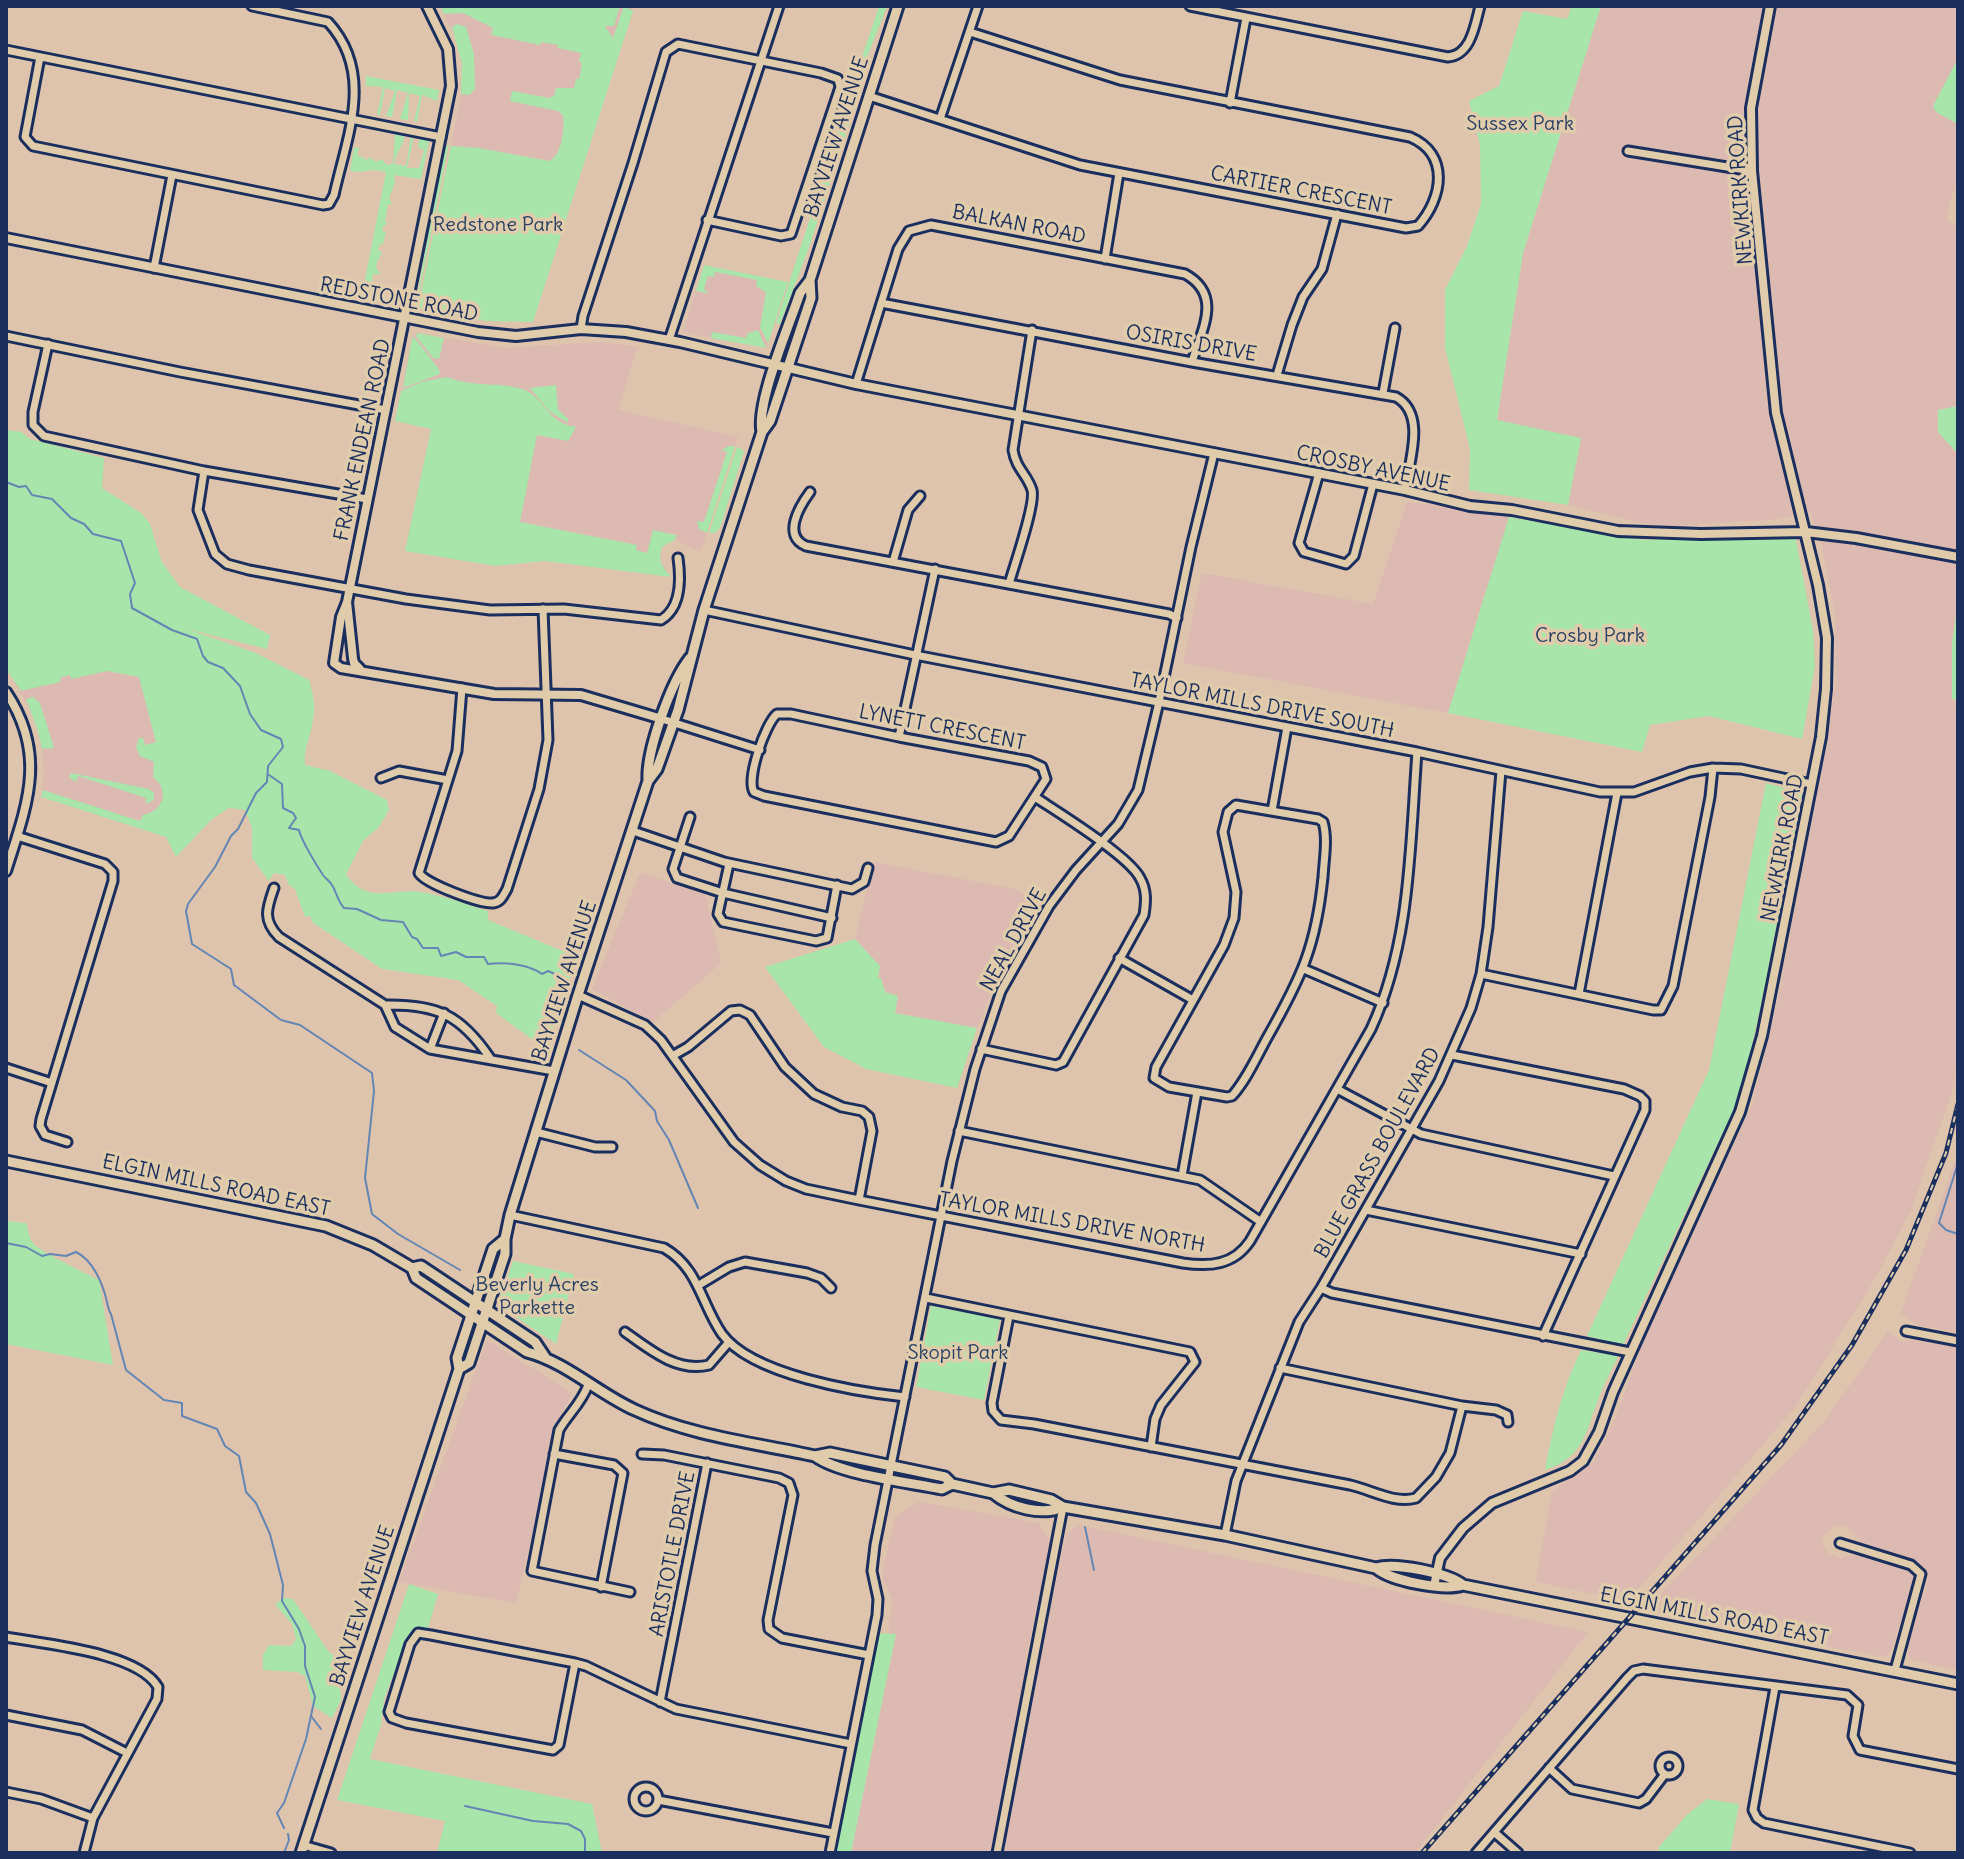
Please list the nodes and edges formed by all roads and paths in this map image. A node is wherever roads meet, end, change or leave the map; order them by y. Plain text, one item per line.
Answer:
1 (252, 6) edge
2 (427, 6) edge
3 (779, 6) edge
4 (898, 6) edge
5 (978, 6) edge
6 (1190, 6) edge
7 (1480, 6) edge
8 (1770, 6) edge
9 (1246, 18) junction
10 (970, 32) junction
11 (6, 50) edge
12 (40, 57) junction
13 (760, 62) junction
14 (869, 96) junction
15 (1230, 103) junction
16 (351, 119) junction
17 (940, 119) junction
18 (441, 137) junction
19 (1628, 151) dead end
20 (1752, 171) junction
21 (1119, 173) junction
22 (172, 175) junction
23 (1337, 214) junction
24 (707, 220) junction
25 (6, 238) edge
26 (1105, 259) junction
27 (154, 268) junction
28 (810, 280) junction
29 (881, 303) junction
30 (405, 318) junction
31 (1395, 328) dead end
32 (581, 329) junction
33 (1032, 330) junction
34 (6, 336) edge
35 (669, 340) junction
36 (48, 344) junction
37 (1192, 362) junction
38 (776, 365) junction
39 (787, 368) junction
40 (1277, 375) junction
41 (856, 384) junction
42 (1383, 393) junction
43 (386, 410) junction
44 (1018, 416) junction
45 (762, 432) junction
46 (1214, 453) junction
47 (204, 471) junction
48 (1319, 473) junction
49 (1373, 484) junction
50 (1405, 490) junction
51 (810, 492) dead end
52 (920, 496) dead end
53 (367, 499) junction
54 (1806, 532) junction
55 (1958, 557) edge
56 (678, 558) dead end
57 (893, 562) junction
58 (935, 569) junction
59 (1009, 584) junction
60 (349, 589) junction
61 (347, 602) junction
62 (543, 609) junction
63 (704, 610) junction
64 (1177, 618) junction
65 (692, 655) junction
66 (915, 655) junction
67 (353, 658) junction
68 (341, 668) junction
69 (365, 671) junction
70 (462, 688) junction
71 (6, 692) edge
72 (546, 692) junction
73 (1159, 702) junction
74 (662, 719) junction
75 (673, 723) junction
76 (1287, 727) junction
77 (899, 737) junction
78 (760, 750) junction
79 (1417, 752) junction
80 (1713, 768) junction
81 (1501, 771) junction
82 (381, 778) dead end
83 (448, 780) junction
84 (648, 781) junction
85 (1811, 784) junction
86 (1617, 793) junction
87 (1035, 797) junction
88 (1272, 811) junction
89 (690, 817) dead end
90 (633, 831) junction
91 (17, 836) junction
92 (1101, 843) junction
93 (680, 847) junction
94 (729, 864) junction
95 (868, 868) dead end
96 (6, 871) edge
97 (837, 885) junction
98 (274, 888) dead end
99 (723, 893) junction
100 (832, 918) junction
101 (1119, 958) junction
102 (1304, 969) junction
103 (1481, 974) junction
104 (1579, 994) junction
105 (578, 995) junction
106 (1193, 1000) junction
107 (1383, 1003) junction
108 (385, 1005) junction
109 (444, 1013) junction
110 (430, 1049) junction
111 (981, 1049) junction
112 (674, 1055) junction
113 (1452, 1055) junction
114 (490, 1058) junction
115 (6, 1068) edge
116 (554, 1071) junction
117 (52, 1083) junction
118 (1337, 1089) junction
119 (1197, 1092) junction
120 (1409, 1129) junction
121 (959, 1131) junction
122 (536, 1132) junction
123 (67, 1142) dead end
124 (612, 1147) dead end
125 (6, 1161) edge
126 (1182, 1176) junction
127 (1614, 1176) junction
128 (859, 1200) junction
129 (1366, 1210) junction
130 (510, 1215) junction
131 (941, 1215) junction
132 (1261, 1222) junction
133 (505, 1239) junction
134 (1581, 1254) junction
135 (412, 1268) junction
136 (699, 1285) junction
137 (831, 1288) dead end
138 (1321, 1288) junction
139 (926, 1298) junction
140 (476, 1302) junction
141 (486, 1310) junction
142 (471, 1315) junction
143 (1009, 1316) junction
144 (482, 1322) junction
145 (1906, 1331) dead end
146 (625, 1332) dead end
147 (1543, 1336) junction
148 (1958, 1341) edge
149 (729, 1342) junction
150 (1630, 1352) junction
151 (545, 1357) junction
152 (1280, 1368) junction
153 (459, 1369) junction
154 (588, 1385) junction
155 (905, 1397) junction
156 (1462, 1406) junction
157 (1508, 1422) dead end
158 (1151, 1447) junction
159 (554, 1454) junction
160 (642, 1454) dead end
161 (815, 1456) junction
162 (707, 1463) junction
163 (891, 1465) junction
164 (1243, 1465) junction
165 (888, 1478) junction
166 (952, 1484) junction
167 (1063, 1507) junction
168 (1225, 1535) junction
169 (1840, 1543) dead end
170 (1376, 1568) junction
171 (1438, 1575) junction
172 (1463, 1585) junction
173 (1434, 1586) junction
174 (601, 1587) junction
175 (630, 1592) dead end
176 (6, 1637) edge
177 (869, 1655) junction
178 (575, 1663) junction
179 (1895, 1670) junction
180 (1958, 1684) edge
181 (1775, 1687) junction
182 (660, 1702) junction
183 (6, 1715) edge
184 (851, 1744) junction
185 (127, 1753) junction
186 (1549, 1768) junction
187 (1958, 1769) edge
188 (1665, 1774) dead end
189 (6, 1792) edge
190 (658, 1800) dead end
191 (93, 1818) junction
192 (1494, 1832) junction
193 (833, 1833) junction
194 (302, 1849) edge
195 (84, 1853) edge
196 (331, 1853) edge
197 (830, 1853) edge
198 (997, 1853) edge
199 (1476, 1853) edge
200 (1518, 1853) edge
201 (1910, 1853) edge

1 - 16 street
2 - 18 street, FRANK ENDEAN ROAD
3 - 13 street
4 - 14 main road, BAYVIEW AVENUE
5 - 10 street
6 - 9 street
7 - 9 street
8 - 20 street, NEWKIRK ROAD
9 - 15 street
10 - 15 street, CARTIER CRESCENT
10 - 17 street
11 - 12 street
12 - 16 street
12 - 22 street
13 - 24 street
13 - 24 street
13 - 32 street
14 - 17 street, CARTIER CRESCENT
14 - 28 main road, BAYVIEW AVENUE
15 - 23 street, CARTIER CRESCENT
16 - 18 street
16 - 22 street
17 - 21 street, CARTIER CRESCENT
18 - 30 street, FRANK ENDEAN ROAD
19 - 20 street
20 - 54 street, NEWKIRK ROAD
21 - 23 street, CARTIER CRESCENT
21 - 26 street
22 - 27 street
23 - 40 street
24 - 35 street
25 - 27 street, REDSTONE ROAD
26 - 29 street, BALKAN ROAD
26 - 37 street, BALKAN ROAD
27 - 30 street, REDSTONE ROAD
28 - 38 main road, BAYVIEW AVENUE
28 - 39 main road, BAYVIEW AVENUE
29 - 33 street, OSIRIS DRIVE
29 - 41 street, BALKAN ROAD
30 - 32 street, REDSTONE ROAD
30 - 43 street, FRANK ENDEAN ROAD
31 - 42 street
32 - 35 street, REDSTONE ROAD
33 - 37 street, OSIRIS DRIVE
33 - 44 street
34 - 36 street
35 - 38 street, REDSTONE ROAD
36 - 43 street
36 - 47 street
37 - 40 street, OSIRIS DRIVE
38 - 39 street, REDSTONE ROAD
38 - 45 main road, BAYVIEW AVENUE
39 - 41 street, CROSBY AVENUE
39 - 45 main road, BAYVIEW AVENUE
40 - 42 street, OSIRIS DRIVE
41 - 44 street, CROSBY AVENUE
42 - 50 street, OSIRIS DRIVE
43 - 53 street, FRANK ENDEAN ROAD
44 - 46 street, CROSBY AVENUE
44 - 59 street
45 - 63 main road, BAYVIEW AVENUE
46 - 48 street, CROSBY AVENUE
46 - 64 street, NEAL DRIVE
47 - 53 street
47 - 60 street
48 - 49 street, CROSBY AVENUE
48 - 49 street
49 - 50 street, CROSBY AVENUE
50 - 54 street, CROSBY AVENUE
51 - 57 street
52 - 57 street
53 - 60 street, FRANK ENDEAN ROAD
54 - 55 street, CROSBY AVENUE
54 - 85 street, NEWKIRK ROAD
56 - 62 street
57 - 58 street
58 - 59 street
58 - 66 street
59 - 64 street
60 - 61 street, FRANK ENDEAN ROAD
60 - 62 street
61 - 67 street, FRANK ENDEAN ROAD
61 - 68 street, FRANK ENDEAN ROAD
62 - 72 street
63 - 65 main road, BAYVIEW AVENUE
63 - 66 street, TAYLOR MILLS DRIVE SOUTH
64 - 73 street, NEAL DRIVE
65 - 74 main road, BAYVIEW AVENUE
65 - 75 main road, BAYVIEW AVENUE
66 - 73 street, TAYLOR MILLS DRIVE SOUTH
66 - 77 street
67 - 68 street
67 - 69 street
68 - 69 street
69 - 70 street
70 - 72 street
70 - 83 street
71 - 91 street
72 - 74 street
72 - 83 street
73 - 76 street, TAYLOR MILLS DRIVE SOUTH
73 - 92 street, NEAL DRIVE
74 - 75 street
74 - 84 main road, BAYVIEW AVENUE
75 - 78 street
75 - 84 main road, BAYVIEW AVENUE
76 - 79 street, TAYLOR MILLS DRIVE SOUTH
76 - 88 street
77 - 78 street, LYNETT CRESCENT
77 - 87 street, LYNETT CRESCENT
78 - 87 street, LYNETT CRESCENT
79 - 81 street, TAYLOR MILLS DRIVE SOUTH
79 - 107 street, TAYLOR MILLS DRIVE NORTH
80 - 85 street, TAYLOR MILLS DRIVE SOUTH
80 - 86 street, TAYLOR MILLS DRIVE SOUTH
80 - 104 street
81 - 86 street, TAYLOR MILLS DRIVE SOUTH
81 - 103 street, BLUE GRASS BOULEVARD
82 - 83 street
84 - 90 main road, BAYVIEW AVENUE
85 - 150 street, NEWKIRK ROAD
86 - 104 street
87 - 92 street
88 - 102 street
88 - 106 street
89 - 93 street
90 - 93 street
90 - 105 main road, BAYVIEW AVENUE
91 - 96 street
91 - 117 street
92 - 101 street
92 - 111 street, NEAL DRIVE
93 - 94 street
93 - 99 street
94 - 97 street
94 - 99 street
95 - 97 street
97 - 100 street
98 - 108 street
99 - 100 street
99 - 100 street
101 - 106 street
101 - 111 street
102 - 107 street
102 - 119 street
103 - 104 street
103 - 113 street, BLUE GRASS BOULEVARD
105 - 112 street, TAYLOR MILLS DRIVE NORTH
105 - 116 main road, BAYVIEW AVENUE
106 - 119 street
107 - 118 street, TAYLOR MILLS DRIVE NORTH
108 - 109 street
108 - 110 street
109 - 110 street
109 - 114 street
110 - 114 street
111 - 121 street, NEAL DRIVE
112 - 128 street, TAYLOR MILLS DRIVE NORTH
112 - 128 street
113 - 120 street, BLUE GRASS BOULEVARD
113 - 127 street
114 - 116 street
115 - 117 street
116 - 122 main road, BAYVIEW AVENUE
117 - 123 street
118 - 120 street
118 - 132 street, TAYLOR MILLS DRIVE NORTH
119 - 126 street
120 - 127 street
120 - 129 street, BLUE GRASS BOULEVARD
121 - 126 street
121 - 131 street, NEAL DRIVE
122 - 124 street
122 - 130 main road, BAYVIEW AVENUE
125 - 135 main road, ELGIN MILLS ROAD EAST
126 - 132 street
127 - 134 street
128 - 131 street, TAYLOR MILLS DRIVE NORTH
129 - 134 street
129 - 138 street, BLUE GRASS BOULEVARD
130 - 133 main road, BAYVIEW AVENUE
130 - 136 street
131 - 132 street, TAYLOR MILLS DRIVE NORTH
131 - 139 street, NEAL DRIVE
133 - 140 main road, BAYVIEW AVENUE
133 - 141 main road, BAYVIEW AVENUE
134 - 147 street
135 - 140 main road, ELGIN MILLS ROAD EAST
135 - 142 main road, ELGIN MILLS ROAD EAST
136 - 137 street
136 - 149 street
138 - 147 street
138 - 152 street, BLUE GRASS BOULEVARD
139 - 143 street
139 - 155 street, NEAL DRIVE
140 - 141 main road, ELGIN MILLS ROAD EAST
140 - 142 main road, BAYVIEW AVENUE
141 - 144 main road, BAYVIEW AVENUE
141 - 151 main road, ELGIN MILLS ROAD EAST
142 - 144 main road, ELGIN MILLS ROAD EAST
142 - 153 main road, BAYVIEW AVENUE
143 - 158 street
143 - 158 street
144 - 151 main road, ELGIN MILLS ROAD EAST
144 - 153 main road, BAYVIEW AVENUE
145 - 148 street
146 - 149 street
147 - 150 street
149 - 155 street
150 - 171 street, NEWKIRK ROAD
151 - 154 main road, ELGIN MILLS ROAD EAST
152 - 156 street
152 - 164 street, BLUE GRASS BOULEVARD
153 - 194 main road, BAYVIEW AVENUE
154 - 159 street
154 - 161 main road, ELGIN MILLS ROAD EAST
155 - 163 street, NEAL DRIVE
156 - 157 street
156 - 164 street
158 - 164 street
159 - 174 street
159 - 174 street
160 - 162 street
161 - 163 main road, ELGIN MILLS ROAD EAST
161 - 165 main road, ELGIN MILLS ROAD EAST
162 - 177 street, ARISTOTLE DRIVE
162 - 182 street, ARISTOTLE DRIVE
163 - 165 street, NEAL DRIVE
163 - 166 main road, ELGIN MILLS ROAD EAST
164 - 168 street, BLUE GRASS BOULEVARD
165 - 166 main road, ELGIN MILLS ROAD EAST
165 - 177 street, NEAL DRIVE
166 - 167 main road, ELGIN MILLS ROAD EAST
167 - 168 main road, ELGIN MILLS ROAD EAST
167 - 198 street
168 - 170 main road, ELGIN MILLS ROAD EAST
169 - 179 street
170 - 171 main road, ELGIN MILLS ROAD EAST
170 - 173 main road, ELGIN MILLS ROAD EAST
171 - 172 main road, ELGIN MILLS ROAD EAST
171 - 173 street, NEWKIRK ROAD
172 - 173 main road, ELGIN MILLS ROAD EAST
172 - 179 main road, ELGIN MILLS ROAD EAST
174 - 175 street
176 - 185 street
177 - 184 street, NEAL DRIVE
178 - 178 street
178 - 182 street
179 - 180 main road, ELGIN MILLS ROAD EAST
181 - 186 street
181 - 187 street
181 - 201 street
182 - 184 street
183 - 185 street
184 - 193 street, NEAL DRIVE
185 - 191 street
186 - 188 street
186 - 192 street
189 - 191 street
190 - 193 street
191 - 195 street
192 - 199 street
192 - 200 street
193 - 197 street, NEAL DRIVE
194 - 196 street

